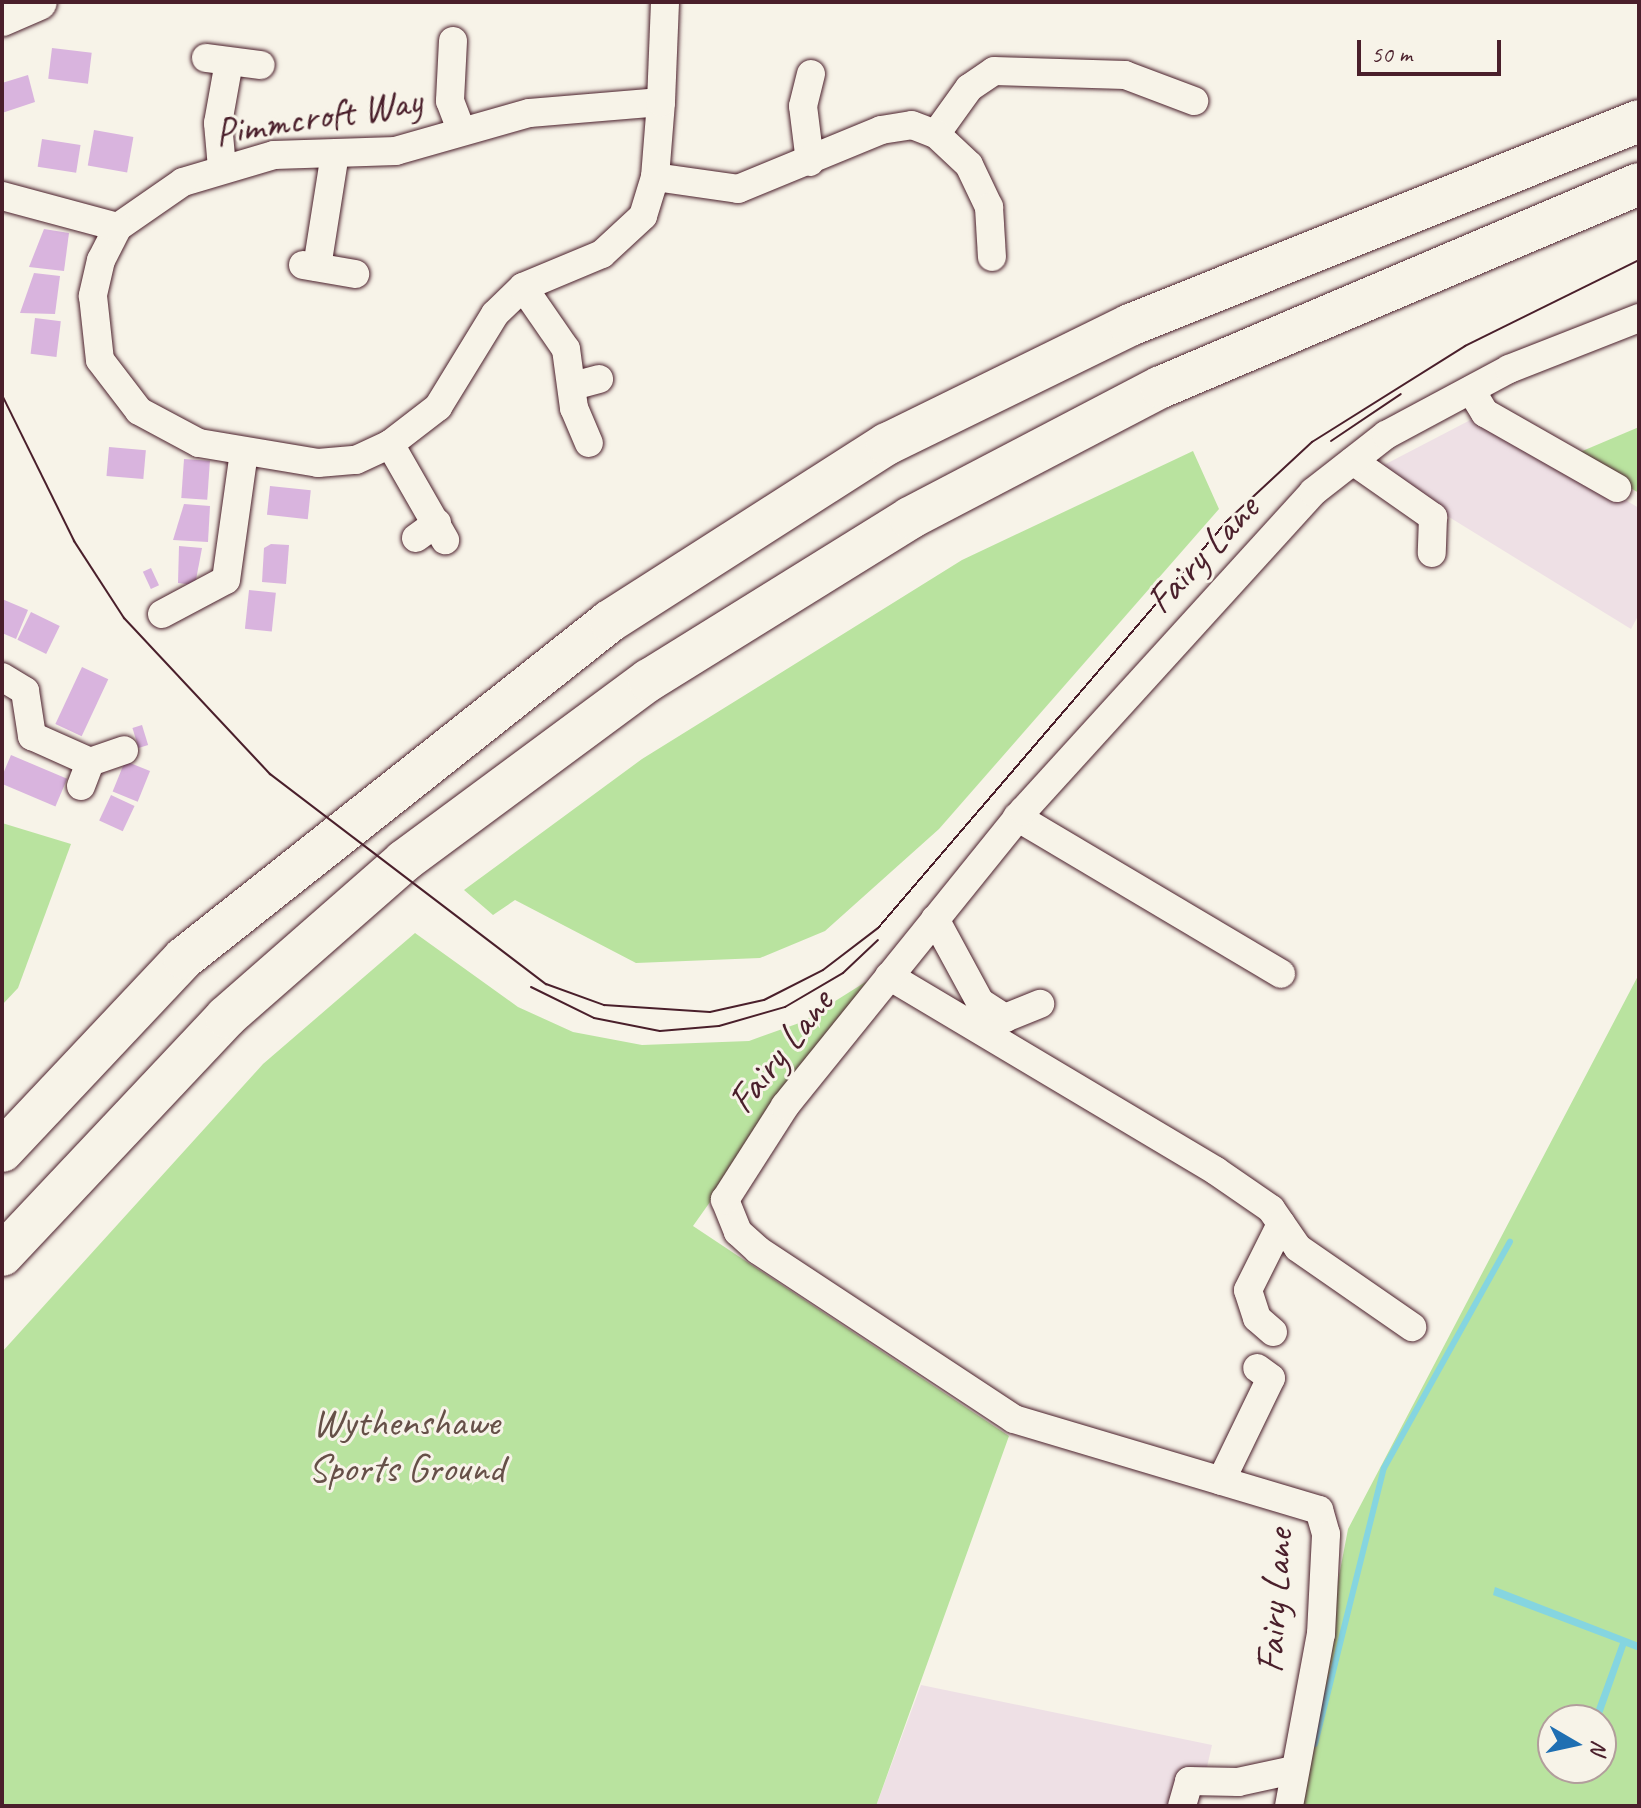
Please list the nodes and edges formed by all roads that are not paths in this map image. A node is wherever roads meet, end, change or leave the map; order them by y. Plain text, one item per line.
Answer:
1 (39, 2) edge
2 (665, 2) edge
3 (2, 18) edge
4 (444, 47) dead end
5 (261, 65) dead end
6 (811, 74) dead end
7 (1194, 101) dead end
8 (661, 102) junction
9 (1639, 121) edge
10 (461, 130) junction
11 (936, 134) junction
12 (335, 153) junction
13 (810, 162) junction
14 (222, 168) junction
15 (655, 177) junction
16 (1639, 184) edge
17 (2, 196) edge
18 (118, 227) junction
19 (1001, 249) dead end
20 (355, 274) dead end
21 (523, 287) junction
22 (1639, 318) edge
23 (1471, 390) junction
24 (589, 443) dead end
25 (390, 444) junction
26 (244, 452) junction
27 (1353, 461) junction
28 (1617, 488) dead end
29 (433, 533) dead end
30 (1432, 553) dead end
31 (162, 614) dead end
32 (2, 677) edge
33 (124, 750) dead end
34 (1017, 817) junction
35 (935, 919) junction
36 (1281, 974) dead end
37 (889, 976) junction
38 (1040, 1004) dead end
39 (2, 1151) edge
40 (1281, 1224) junction
41 (2, 1255) edge
42 (1412, 1327) dead end
43 (1273, 1332) dead end
44 (1257, 1368) dead end
45 (1221, 1481) junction
46 (1293, 1770) junction
47 (1182, 1806) edge
48 (1289, 1806) edge

1 - 3 main road
2 - 8 street, Pimmcroft Way
4 - 10 street
5 - 14 street
6 - 13 street
7 - 11 street
8 - 10 street, Pimmcroft Way
8 - 15 street, Pimmcroft Way
9 - 39 highway
10 - 12 street, Pimmcroft Way
11 - 13 street
11 - 19 street
12 - 14 street, Pimmcroft Way
12 - 20 street
13 - 15 street
14 - 18 street, Pimmcroft Way
15 - 21 street, Pimmcroft Way
16 - 41 highway
17 - 18 street
18 - 26 street, Pimmcroft Way
21 - 24 street
21 - 25 street, Pimmcroft Way
22 - 23 street, Fairy Lane
23 - 27 street, Fairy Lane
23 - 28 street
25 - 26 street, Pimmcroft Way
25 - 29 street
26 - 31 street
27 - 30 street
27 - 34 street, Fairy Lane
32 - 33 street
34 - 35 street, Fairy Lane
34 - 36 street
35 - 37 street, Fairy Lane
35 - 38 street
37 - 40 street
37 - 45 street, Fairy Lane
40 - 42 street
40 - 43 street
44 - 45 street
45 - 46 street, Fairy Lane
46 - 47 street
46 - 48 street, Fairy Lane

